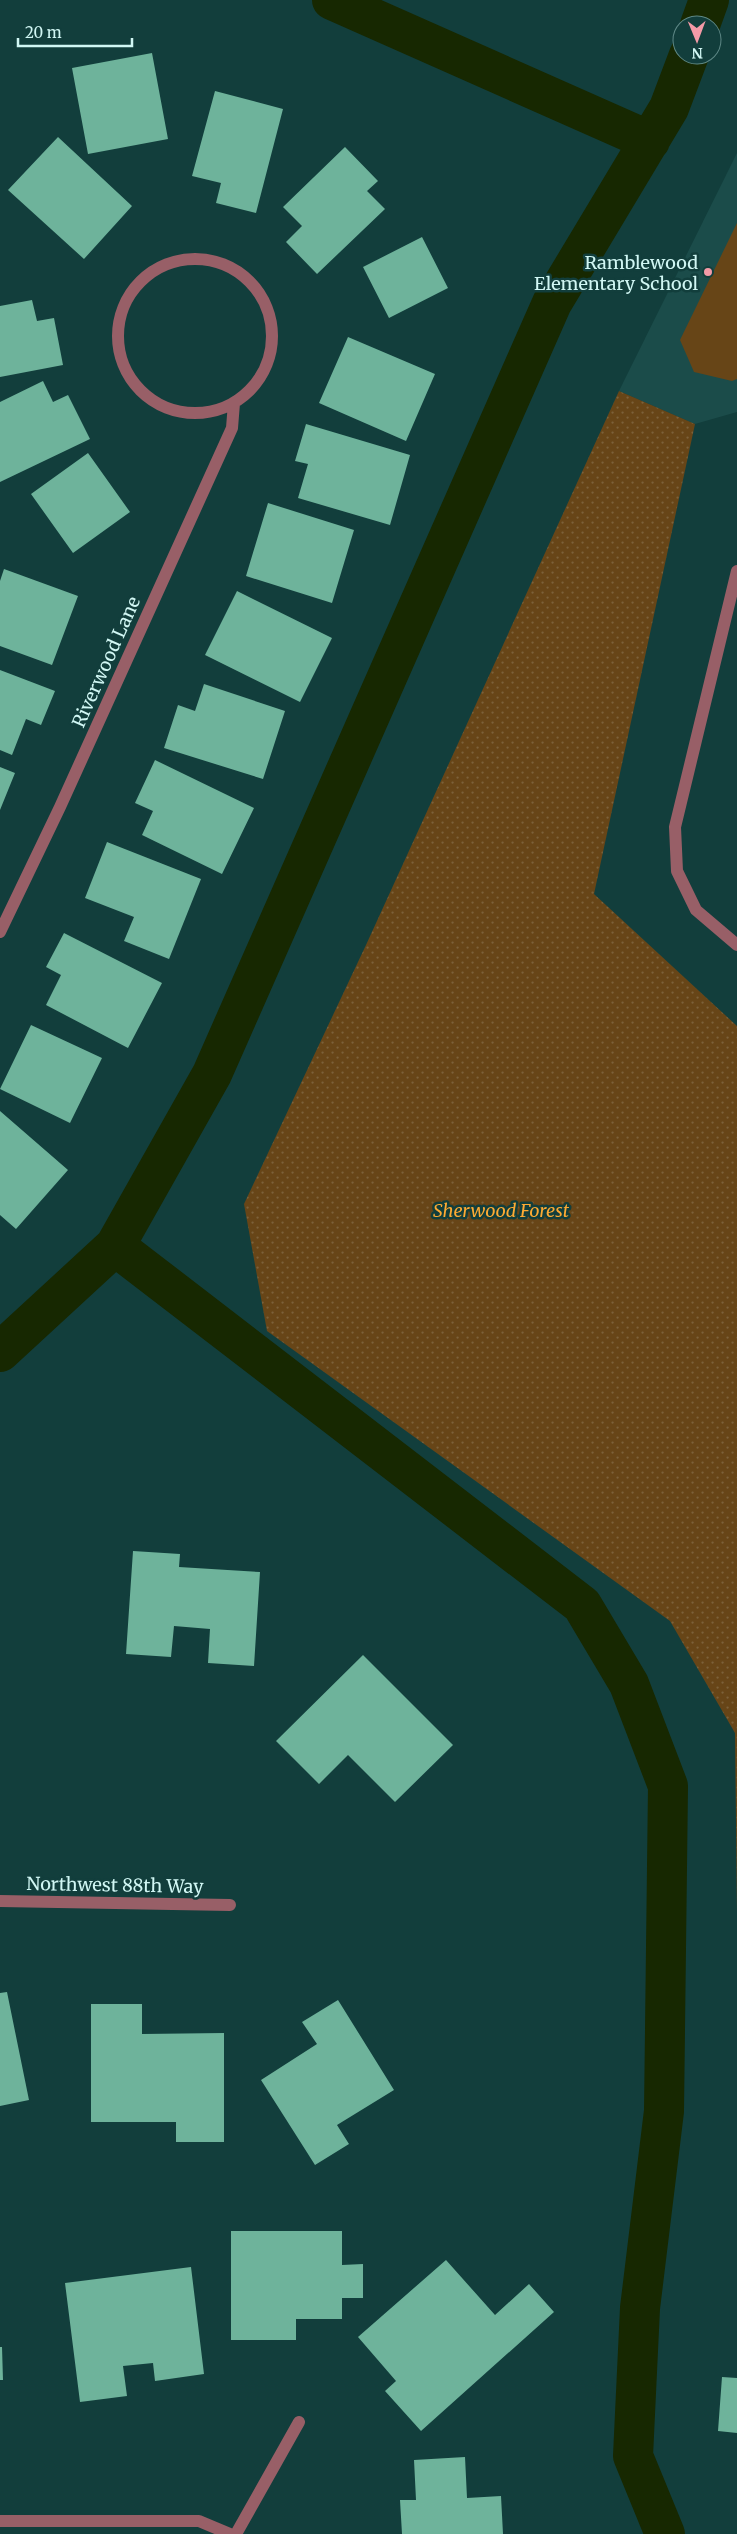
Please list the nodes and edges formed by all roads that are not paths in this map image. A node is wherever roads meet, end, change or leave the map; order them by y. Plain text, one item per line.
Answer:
1 (234, 403) junction
2 (737, 571) edge
3 (0, 932) edge
4 (737, 945) edge
5 (0, 1901) edge
6 (230, 1905) dead end
7 (299, 2422) dead end
8 (0, 2521) edge
9 (230, 2534) edge
10 (236, 2534) edge

1 - 1 street
1 - 3 street, Riverwood Lane
2 - 4 street
5 - 6 street, Northwest 88th Way
7 - 10 street
8 - 9 street

